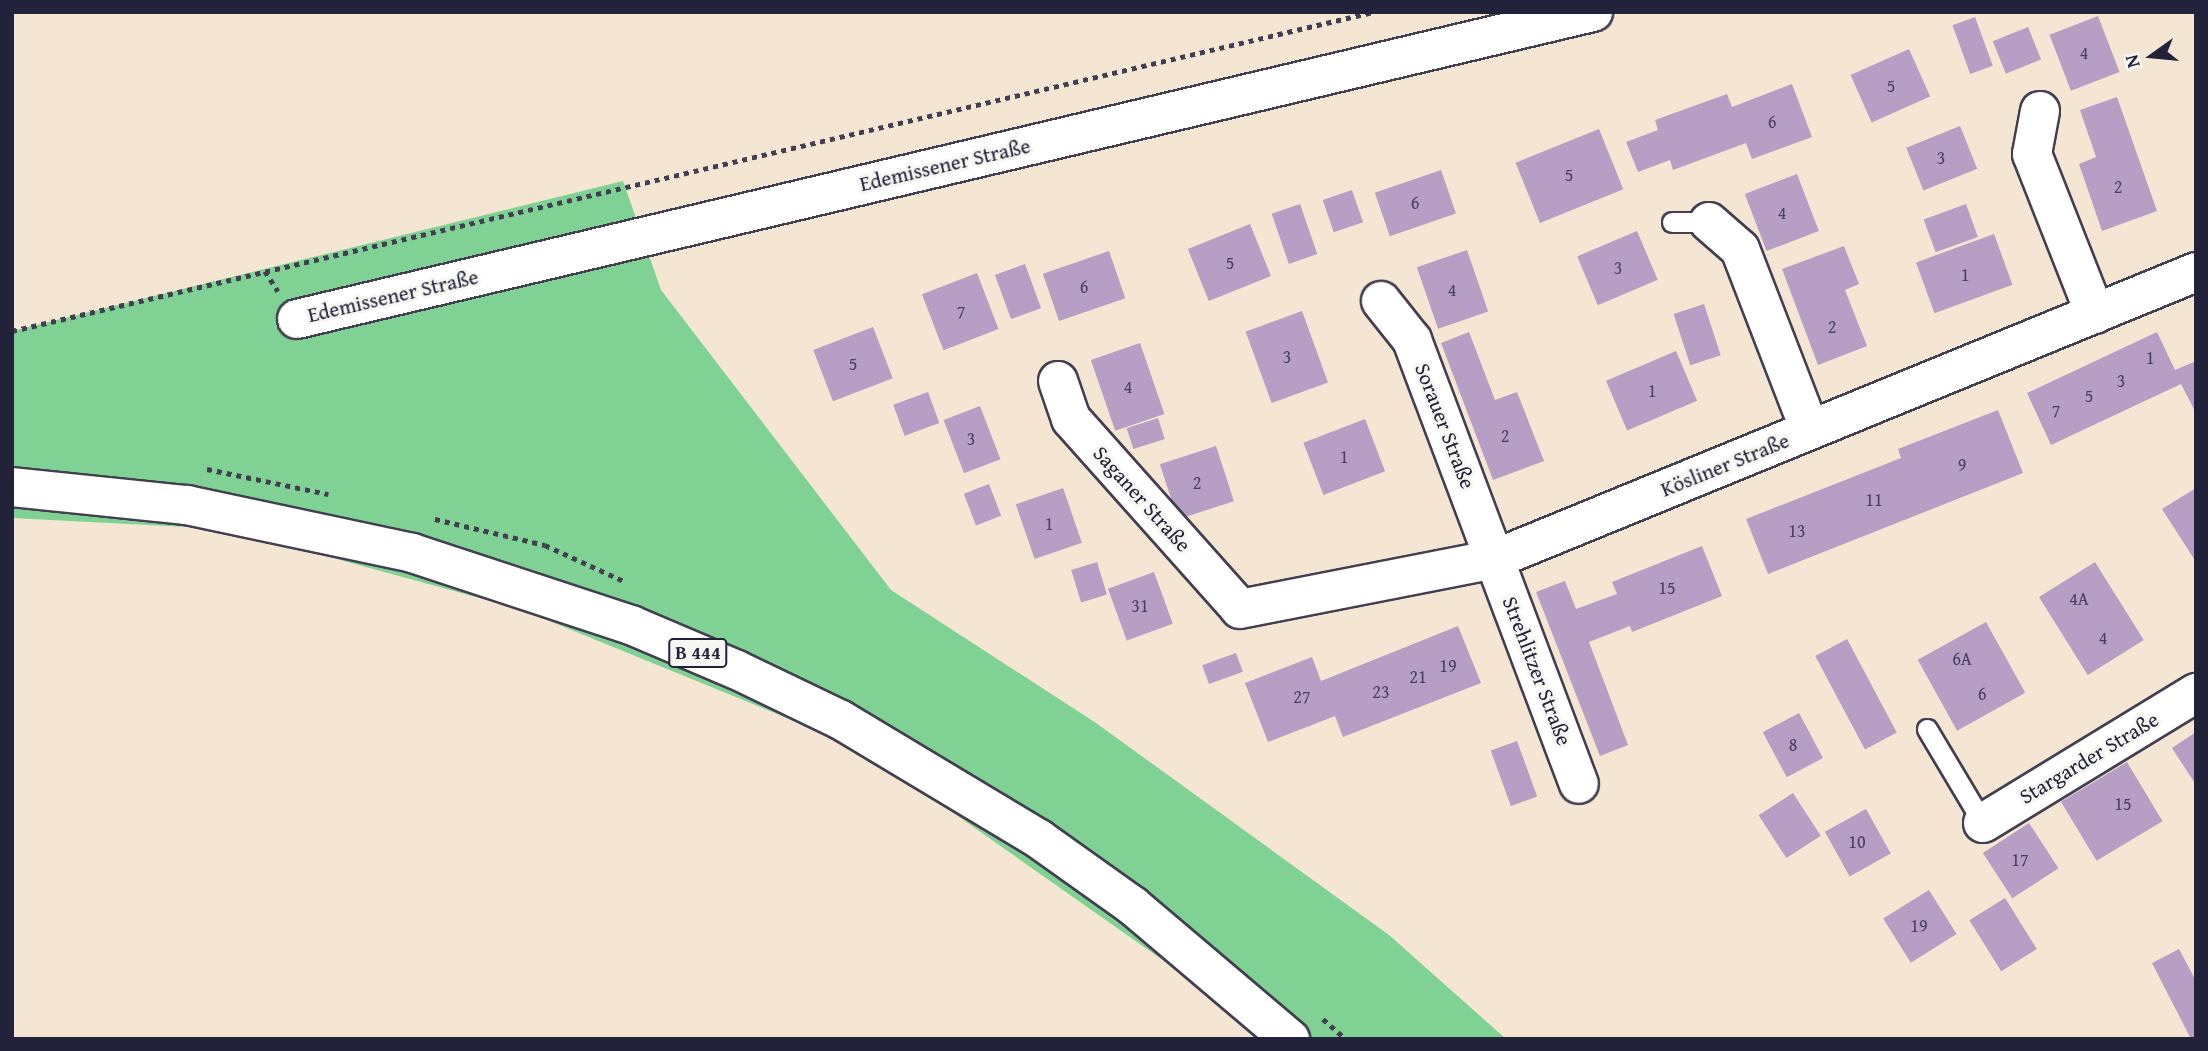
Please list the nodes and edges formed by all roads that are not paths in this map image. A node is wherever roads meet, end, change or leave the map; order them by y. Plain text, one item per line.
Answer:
1 (1593, 12) edge
2 (2040, 111) dead end
3 (1690, 222) dead end
4 (2196, 272) edge
5 (1381, 301) dead end
6 (2095, 314) junction
7 (297, 318) dead end
8 (1058, 381) dead end
9 (1810, 430) junction
10 (12, 486) edge
11 (1495, 559) junction
12 (1240, 609) joint
13 (2196, 693) edge
14 (1927, 729) dead end
15 (1579, 783) dead end
16 (1983, 823) joint
17 (1290, 1039) edge

1 - 7 street, Edemissener Straße
2 - 6 street
3 - 9 street
4 - 6 street, Kösliner Straße
5 - 11 street, Sorauer Straße
6 - 9 street, Kösliner Straße
8 - 12 street, Saganer Straße
9 - 11 street, Kösliner Straße
10 - 17 street, B 444
11 - 12 street, Kösliner Straße
11 - 15 street, Strehlitzer Straße
13 - 16 street, Stargarder Straße
14 - 16 lane

